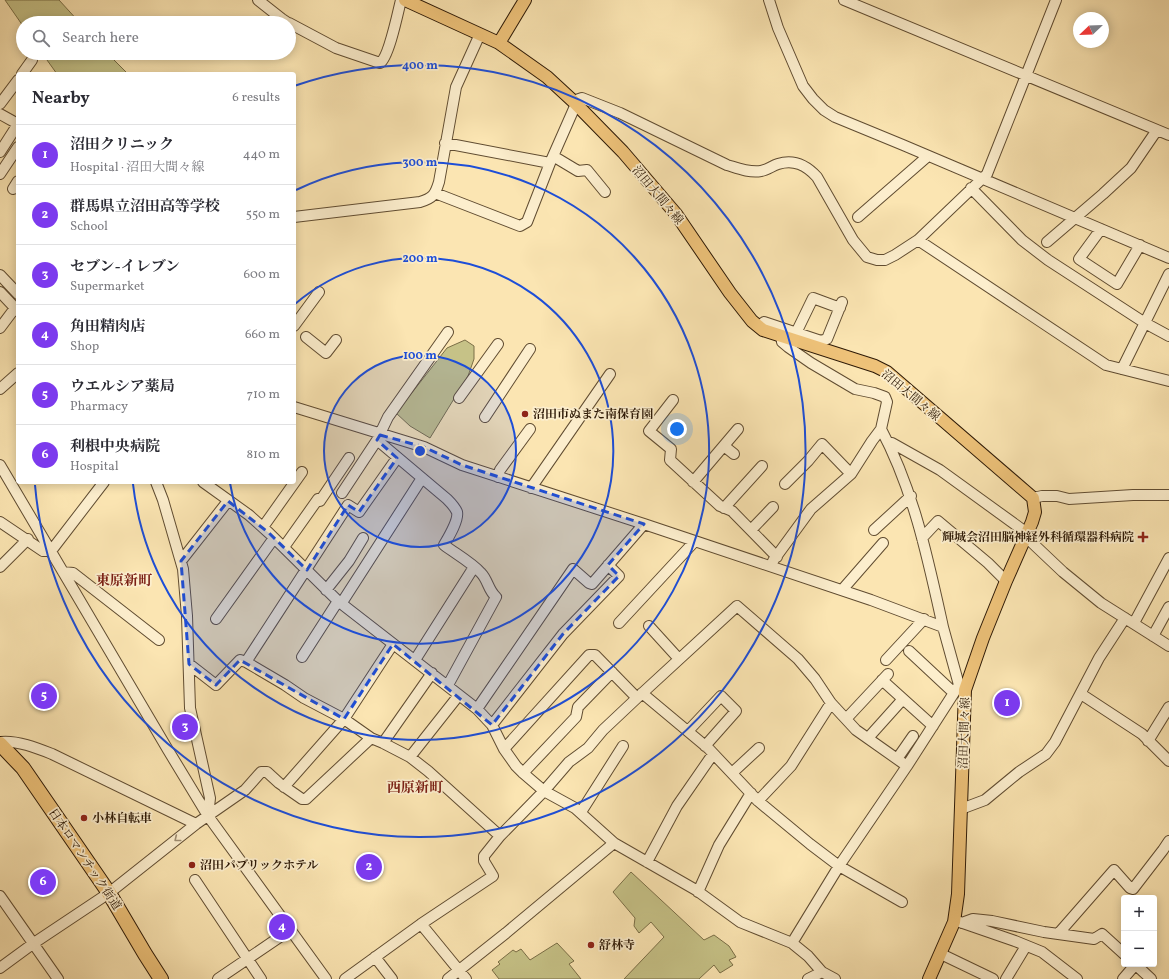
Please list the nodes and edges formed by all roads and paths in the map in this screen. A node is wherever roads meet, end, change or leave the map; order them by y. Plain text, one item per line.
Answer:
1 (258, 0) edge
2 (401, 0) edge
3 (405, 0) edge
4 (525, 0) edge
5 (770, 0) edge
6 (844, 0) edge
7 (1056, 0) edge
8 (277, 16) edge
9 (296, 27) edge
10 (480, 34) junction
11 (499, 43) junction
12 (32, 60) dead end
13 (23, 72) edge
14 (1026, 75) junction
15 (16, 83) edge
16 (574, 102) junction
17 (0, 104) edge
18 (0, 114) edge
19 (16, 123) edge
20 (16, 127) edge
21 (1156, 130) junction
22 (1169, 135) edge
23 (445, 143) junction
24 (16, 150) edge
25 (0, 152) edge
26 (928, 156) junction
27 (552, 160) junction
28 (0, 174) edge
29 (982, 179) junction
30 (971, 188) junction
31 (605, 192) dead end
32 (435, 193) junction
33 (296, 217) edge
34 (858, 217) dead end
35 (1075, 218) junction
36 (1101, 229) junction
37 (918, 240) junction
38 (1047, 242) dead end
39 (1140, 245) junction
40 (1169, 258) edge
41 (1169, 274) edge
42 (0, 275) edge
43 (0, 292) edge
44 (16, 292) edge
45 (319, 292) dead end
46 (16, 309) edge
47 (296, 323) edge
48 (1145, 323) junction
49 (759, 327) junction
50 (0, 328) edge
51 (448, 332) dead end
52 (796, 333) junction
53 (781, 336) junction
54 (1169, 336) edge
55 (306, 337) dead end
56 (336, 340) dead end
57 (498, 344) dead end
58 (530, 349) dead end
59 (1122, 369) junction
60 (610, 374) dead end
61 (16, 375) edge
62 (1169, 381) edge
63 (0, 389) edge
64 (459, 398) dead end
65 (673, 400) dead end
66 (296, 408) edge
67 (484, 417) dead end
68 (530, 429) dead end
69 (738, 429) dead end
70 (881, 430) junction
71 (379, 437) junction
72 (888, 443) junction
73 (724, 446) junction
74 (734, 454) dead end
75 (349, 458) dead end
76 (398, 458) junction
77 (0, 465) edge
78 (762, 466) dead end
79 (302, 472) dead end
80 (851, 474) junction
81 (498, 477) junction
82 (422, 478) junction
83 (296, 480) edge
84 (693, 482) junction
85 (102, 484) edge
86 (157, 484) edge
87 (206, 484) edge
88 (293, 484) edge
89 (785, 484) dead end
90 (531, 488) junction
91 (342, 493) dead end
92 (1169, 495) edge
93 (911, 496) junction
94 (1033, 498) junction
95 (228, 501) junction
96 (773, 507) dead end
97 (724, 508) junction
98 (0, 522) edge
99 (644, 524) junction
100 (263, 527) junction
101 (751, 530) junction
102 (874, 530) dead end
103 (1026, 535) junction
104 (274, 538) junction
105 (363, 538) dead end
106 (922, 538) junction
107 (28, 539) junction
108 (695, 541) junction
109 (883, 543) dead end
110 (284, 547) junction
111 (51, 551) junction
112 (777, 557) junction
113 (1169, 558) edge
114 (181, 562) junction
115 (608, 565) junction
116 (770, 566) junction
117 (474, 567) junction
118 (0, 568) edge
119 (307, 570) junction
120 (63, 572) junction
121 (1006, 581) junction
122 (326, 590) junction
123 (842, 590) junction
124 (339, 602) junction
125 (1169, 607) edge
126 (1125, 618) junction
127 (216, 619) dead end
128 (924, 619) junction
129 (619, 623) dead end
130 (1134, 624) junction
131 (649, 626) dead end
132 (944, 627) junction
133 (1153, 636) junction
134 (160, 640) dead end
135 (394, 644) junction
136 (1169, 646) edge
137 (909, 651) dead end
138 (302, 657) dead end
139 (679, 659) junction
140 (415, 660) junction
141 (886, 660) dead end
142 (246, 662) junction
143 (189, 664) junction
144 (612, 672) junction
145 (432, 673) junction
146 (448, 685) junction
147 (959, 689) junction
148 (1081, 694) junction
149 (459, 695) junction
150 (639, 695) junction
151 (903, 699) junction
152 (831, 703) junction
153 (1169, 707) edge
154 (477, 709) junction
155 (344, 719) junction
156 (846, 719) junction
157 (492, 725) junction
158 (933, 726) junction
159 (688, 731) junction
160 (913, 736) dead end
161 (371, 738) junction
162 (868, 738) junction
163 (1148, 741) junction
164 (383, 743) junction
165 (623, 746) dead end
166 (705, 746) junction
167 (1, 747) edge
168 (759, 748) dead end
169 (504, 749) junction
170 (713, 754) junction
171 (410, 758) junction
172 (897, 759) junction
173 (1169, 761) edge
174 (908, 766) junction
175 (523, 773) junction
176 (732, 773) junction
177 (284, 787) junction
178 (544, 791) junction
179 (751, 793) junction
180 (758, 801) junction
181 (961, 809) junction
182 (581, 812) junction
183 (208, 816) junction
184 (196, 824) junction
185 (500, 836) junction
186 (1169, 841) edge
187 (614, 843) junction
188 (646, 862) junction
189 (840, 866) junction
190 (195, 880) dead end
191 (698, 892) junction
192 (109, 893) junction
193 (0, 896) edge
194 (902, 902) dead end
195 (958, 922) junction
196 (421, 924) junction
197 (290, 930) junction
198 (1058, 934) junction
199 (34, 943) junction
200 (792, 943) junction
201 (1026, 946) junction
202 (1121, 951) edge
203 (941, 954) junction
204 (375, 957) junction
205 (248, 959) junction
206 (1133, 967) edge
207 (1138, 967) edge
208 (0, 968) edge
209 (459, 970) junction
210 (822, 972) junction
211 (58, 979) edge
212 (161, 979) edge
213 (218, 979) edge
214 (261, 979) edge
215 (326, 979) edge
216 (345, 979) edge
217 (392, 979) edge
218 (448, 979) edge
219 (466, 979) edge
220 (808, 979) edge
221 (835, 979) edge
222 (929, 979) edge
223 (993, 979) edge
224 (1006, 979) edge
225 (1077, 979) edge
226 (1123, 979) edge
227 (1151, 979) edge

1 - 8 street
2 - 9 street
3 - 10 main road, 沼田大間々線
4 - 11 main road
5 - 26 street
6 - 14 street
7 - 14 street
10 - 11 main road, 沼田大間々線
10 - 23 street
11 - 16 main road, 沼田大間々線
12 - 13 street
14 - 21 street
14 - 29 street
15 - 17 street
16 - 27 street
16 - 37 street
16 - 49 main road, 沼田大間々線
18 - 19 street
20 - 25 street
21 - 22 street
21 - 35 street
23 - 27 street
23 - 32 street
24 - 28 street
26 - 29 street
26 - 34 street
27 - 31 street
27 - 32 street
29 - 30 street
29 - 35 street
30 - 37 street
30 - 48 street
32 - 33 street
35 - 36 street
35 - 38 street
36 - 39 street
36 - 39 street
37 - 59 street
39 - 40 street
41 - 48 street
42 - 44 street
43 - 46 street
45 - 47 street
46 - 50 street
48 - 54 street
48 - 59 street
49 - 52 street
49 - 53 main road, 沼田大間々線
51 - 71 street
52 - 52 street
53 - 70 street
53 - 94 main road, 沼田大間々線
55 - 56 street
57 - 64 street
58 - 67 street
59 - 62 street
60 - 90 street
61 - 63 street
65 - 84 street
66 - 71 street
68 - 81 street
69 - 73 street
70 - 72 street
70 - 80 street
71 - 76 street
71 - 81 street
71 - 91 street
72 - 93 street
72 - 103 street
73 - 74 street
73 - 84 street
75 - 110 street
76 - 82 street
76 - 119 street
77 - 111 street
78 - 97 street
79 - 83 street
80 - 89 street
80 - 112 street
81 - 90 street
82 - 117 street
82 - 124 street
84 - 97 street
85 - 111 street
86 - 114 street
87 - 95 street
88 - 100 street
90 - 99 street
92 - 94 street
93 - 102 street
93 - 106 street
94 - 103 main road, 沼田大間々線
95 - 100 street
95 - 114 street
96 - 101 street
97 - 101 street
98 - 107 street
99 - 108 street
99 - 115 street
100 - 104 street
101 - 112 street
103 - 121 main road, 沼田大間々線
103 - 126 street
104 - 110 street
104 - 127 street
105 - 122 street
106 - 121 street
106 - 132 street
107 - 111 street
107 - 118 street
108 - 116 street
108 - 129 street
109 - 123 street
110 - 119 street
111 - 120 street
112 - 116 street
113 - 130 street
114 - 143 street
115 - 154 street
115 - 157 street
116 - 123 street
117 - 140 street
117 - 146 street
119 - 122 street
119 - 142 street
120 - 134 street
120 - 183 street
121 - 147 main road, 沼田大間々線
122 - 124 street
123 - 128 street
124 - 135 street
124 - 138 street
125 - 133 street
126 - 130 street
126 - 148 street
128 - 132 street
128 - 141 street
130 - 133 street
131 - 139 street
132 - 147 street
133 - 136 street
135 - 140 street
135 - 155 street
137 - 147 street
139 - 150 street
139 - 152 street
140 - 145 street
142 - 143 street
142 - 155 street
143 - 183 street
144 - 150 street
144 - 169 street
144 - 175 street
145 - 146 street
145 - 164 street
146 - 149 street
147 - 158 street
147 - 181 main road, 沼田大間々線
148 - 163 street
148 - 181 street
149 - 154 street
149 - 171 street
150 - 159 street
150 - 178 street
151 - 156 street
151 - 158 street
151 - 162 street
152 - 156 street
152 - 180 street
153 - 163 street
154 - 157 street
155 - 161 street
155 - 177 street
156 - 162 street
157 - 169 street
158 - 174 street
159 - 166 street
159 - 166 street
160 - 172 street
161 - 164 street
161 - 177 street
162 - 172 street
163 - 173 street
164 - 171 street
165 - 182 street
166 - 170 street
167 - 184 street
167 - 192 highway, 日本ロマンチック街道
168 - 176 street
169 - 175 street
170 - 176 street
170 - 188 street
171 - 185 street
172 - 174 street
174 - 189 street
175 - 178 street
176 - 179 street
177 - 183 street
178 - 182 street
178 - 185 street
179 - 180 street
179 - 191 street
180 - 189 street
181 - 195 main road, 沼田大間々線
182 - 187 street
183 - 184 street
183 - 197 street
184 -> 192 street
185 - 196 street
186 - 198 street
187 - 188 street
187 - 209 street
188 - 191 street
189 - 194 street
189 - 200 street
190 - 205 street
191 - 200 street
192 - 199 street
192 - 212 highway, 日本ロマンチック街道
193 - 199 street
195 - 198 street
195 - 201 street
195 - 203 main road, 沼田大間々線
196 - 204 street
196 - 209 street
197 - 205 street
197 - 215 street
198 - 202 street
199 - 208 street
199 - 211 street
200 - 210 street
201 - 224 street
201 - 225 street
203 - 222 main road, 沼田大間々線
203 - 223 street
204 - 216 street
204 - 217 street
205 - 213 street
205 - 214 street
206 - 226 street
207 - 227 street
209 - 218 street
209 - 219 street
210 - 220 street
210 - 221 street

